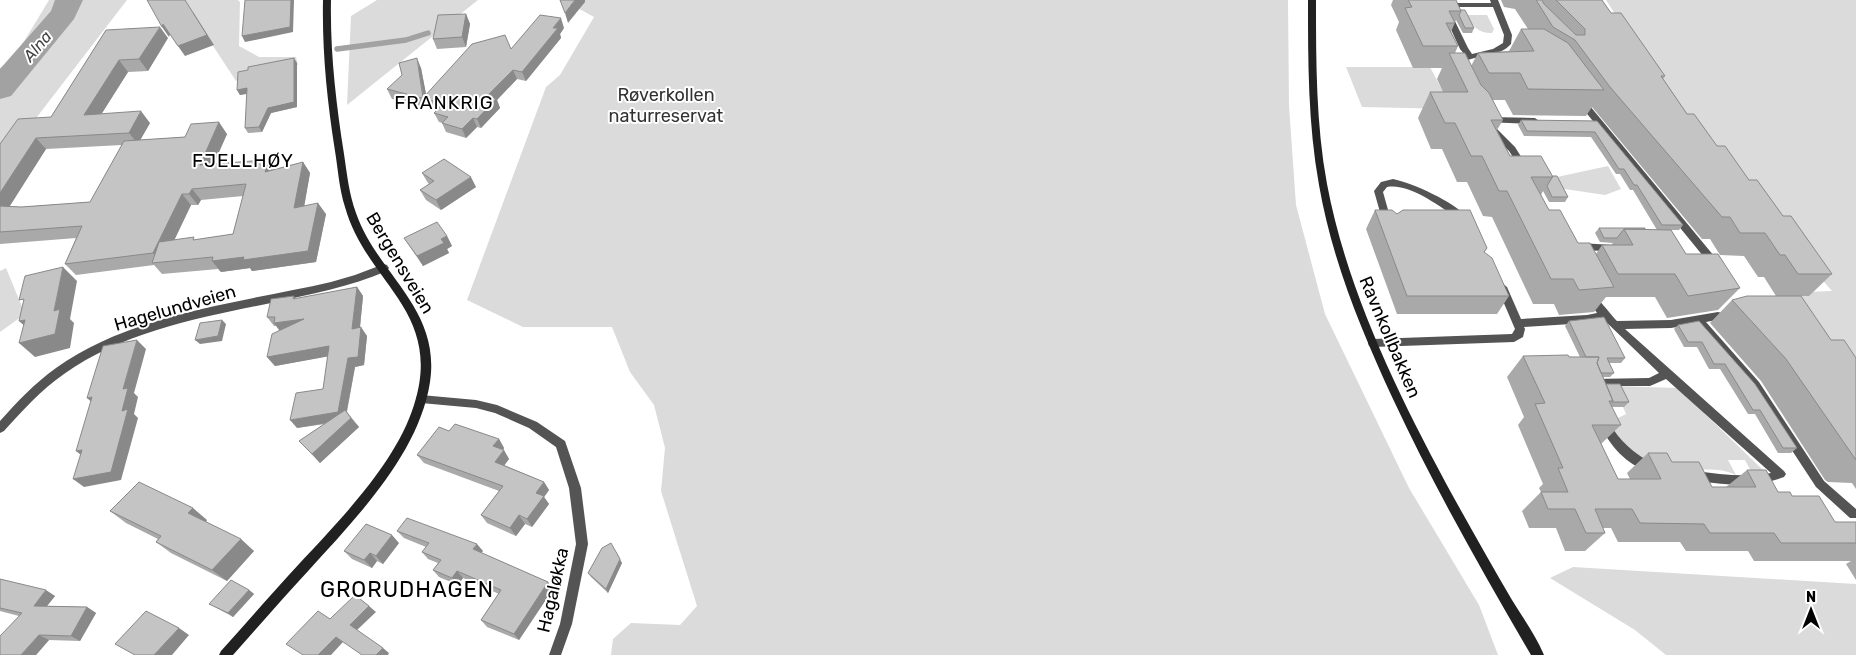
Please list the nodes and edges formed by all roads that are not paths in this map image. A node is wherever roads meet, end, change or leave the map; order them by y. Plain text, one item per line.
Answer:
1 (327, 0) edge
2 (1312, 0) edge
3 (1495, 3) edge
4 (1509, 41) junction
5 (1520, 45) dead end
6 (1470, 56) junction
7 (1455, 74) edge
8 (1575, 92) edge
9 (1540, 121) edge
10 (1527, 173) edge
11 (1469, 223) edge
12 (1388, 227) edge
13 (1569, 244) edge
14 (1619, 248) edge
15 (1712, 258) edge
16 (384, 268) junction
17 (1498, 278) edge
18 (1588, 290) edge
19 (1605, 315) junction
20 (1718, 316) edge
21 (1699, 321) junction
22 (1518, 323) junction
23 (1615, 325) junction
24 (1373, 344) junction
25 (1668, 373) junction
26 (1589, 392) edge
27 (421, 399) junction
28 (1602, 418) edge
29 (0, 428) edge
30 (1663, 472) edge
31 (1688, 476) edge
32 (1854, 514) dead end
33 (225, 655) edge
34 (554, 655) edge
35 (1538, 655) edge

1 - 16 street, Bergensveien
2 - 24 street, Ravnkollbakken
3 - 4 street
3 - 6 street
4 - 5 street
4 - 6 street
6 - 7 street
8 - 15 street
9 - 10 street
11 - 12 street
13 - 14 street
16 - 27 street, Bergensveien
16 - 29 street, Hagelundveien
17 - 22 street
18 - 19 street
19 - 22 street
19 - 23 street
20 - 21 street
21 - 23 street
21 - 32 street
22 - 24 street
23 - 25 street
24 - 35 street, Ravnkollbakken
25 - 26 street
25 - 31 street
27 - 33 street, Bergensveien
27 - 34 street, Hagaløkka
28 - 30 street

